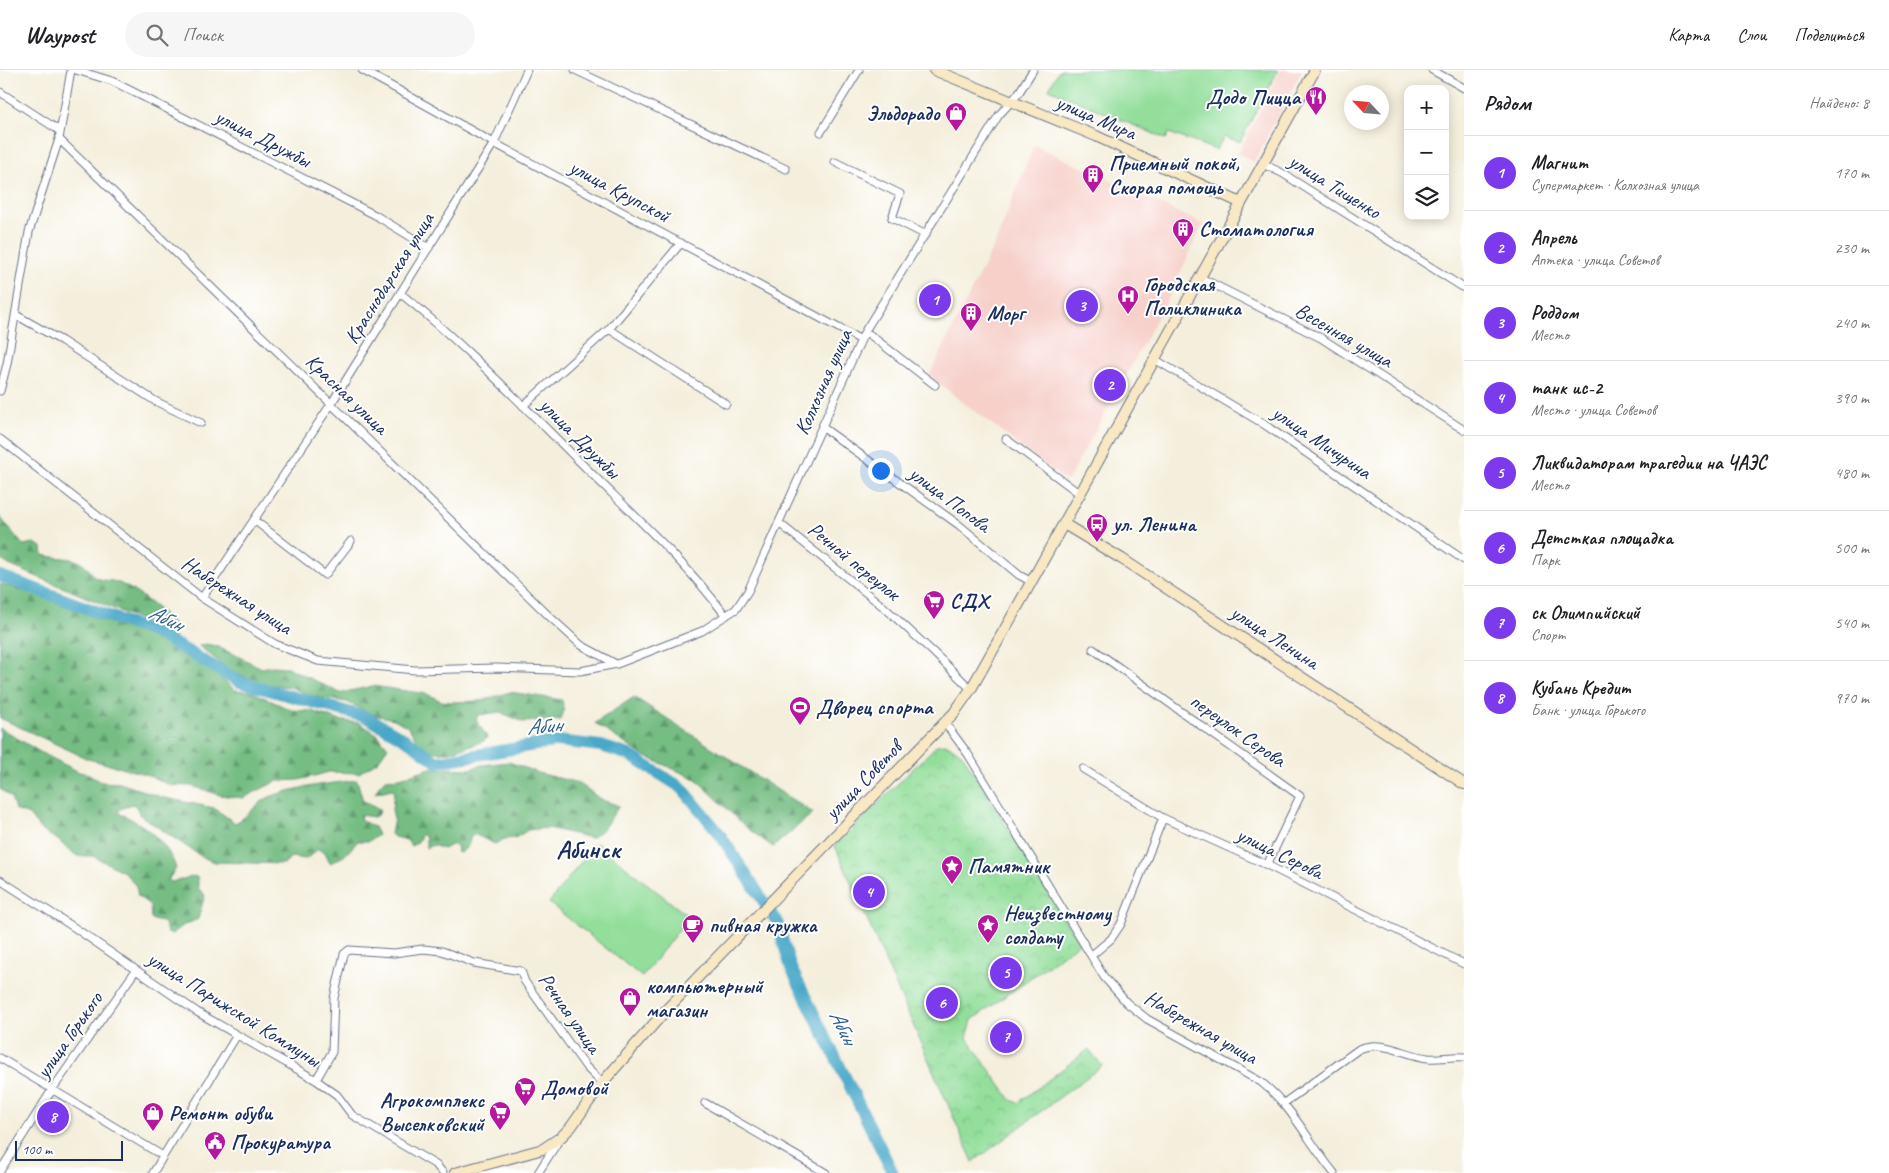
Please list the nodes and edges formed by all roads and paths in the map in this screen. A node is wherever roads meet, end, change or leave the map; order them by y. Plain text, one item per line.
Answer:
1 (71, 70) edge
2 (76, 70) edge
3 (362, 70) edge
4 (527, 70) edge
5 (575, 70) edge
6 (859, 70) edge
7 (934, 70) edge
8 (1034, 70) edge
9 (1315, 70) edge
10 (1432, 70) edge
11 (1464, 88) edge
12 (0, 92) edge
13 (1012, 102) junction
14 (60, 131) junction
15 (821, 132) dead end
16 (59, 139) junction
17 (494, 143) junction
18 (835, 162) dead end
19 (1263, 164) junction
20 (786, 169) dead end
21 (1241, 203) junction
22 (926, 235) junction
23 (681, 243) junction
24 (429, 248) junction
25 (1201, 278) junction
26 (1464, 288) edge
27 (400, 293) junction
28 (16, 315) junction
29 (609, 329) junction
30 (865, 331) junction
31 (861, 340) junction
32 (1156, 360) junction
33 (4, 363) edge
34 (935, 385) dead end
35 (0, 391) edge
36 (331, 404) junction
37 (726, 404) dead end
38 (523, 406) junction
39 (201, 423) dead end
40 (822, 427) junction
41 (1464, 430) edge
42 (0, 439) edge
43 (1006, 439) dead end
44 (1080, 494) junction
45 (254, 520) junction
46 (779, 523) junction
47 (1064, 524) junction
48 (351, 541) dead end
49 (1464, 560) edge
50 (1032, 582) junction
51 (202, 598) junction
52 (726, 616) junction
53 (1093, 649) dead end
54 (617, 664) junction
55 (971, 689) junction
56 (945, 723) junction
57 (1084, 768) dead end
58 (1464, 784) edge
59 (1163, 818) junction
60 (1267, 866) junction
61 (0, 880) edge
62 (1092, 956) junction
63 (1464, 964) edge
64 (136, 970) junction
65 (237, 1035) junction
66 (1464, 1057) edge
67 (0, 1058) edge
68 (316, 1080) junction
69 (602, 1083) junction
70 (52, 1090) junction
71 (705, 1103) dead end
72 (1284, 1103) junction
73 (561, 1137) junction
74 (163, 1156) junction
75 (0, 1171) edge
76 (153, 1173) edge
77 (443, 1173) edge
78 (455, 1173) edge
79 (538, 1173) edge
80 (826, 1173) edge
81 (1334, 1173) edge

1 - 14 street
2 - 24 street, улица Дружбы
3 - 17 street, улица Крупской
4 - 17 street, Краснодарская улица
5 - 20 street
6 - 15 street
7 - 13 main road, улица Мира
8 - 13 street, Колхозная улица
9 - 19 main road, улица Советов
10 - 11 street
12 - 14 street
13 - 21 main road, улица Мира
13 - 22 street, Колхозная улица
14 - 16 street
16 - 28 street
16 - 36 street, Красная улица
17 - 23 street, улица Крупской
17 - 24 street, Краснодарская улица
18 - 22 street
19 - 21 main road, улица Советов
19 - 26 street, улица Тищенко
21 - 25 main road, улица Советов
22 - 30 street, Колхозная улица
23 - 29 street
23 - 31 street, улица Крупской
24 - 27 street, Краснодарская улица
25 - 32 main road, улица Советов
25 - 41 street, Весенняя улица
27 - 36 street, Краснодарская улица
27 - 38 street, улица Дружбы
28 - 33 street
28 - 39 street
29 - 37 street
29 - 38 street
30 - 31 street, Колхозная улица
30 - 34 street
31 - 40 street, Колхозная улица
32 - 44 main road, улица Советов
32 - 49 street, улица Мичурина
33 - 35 street
36 - 45 street, Краснодарская улица
36 - 54 street, Красная улица
38 - 52 street, улица Дружбы
40 - 46 street, Колхозная улица
40 - 50 street, улица Попова
42 - 51 street, Набережная улица
43 - 44 street
44 - 47 main road, улица Советов
45 - 48 street
45 - 51 street, Краснодарская улица
46 - 52 street, Колхозная улица
46 - 55 street, Речной переулок
47 - 50 main road, улица Советов
47 - 58 main road, улица Ленина
50 - 55 main road, улица Советов
51 - 54 street, Набережная улица
52 - 54 street, Колхозная улица
53 - 60 street, переулок Серова
55 - 56 main road, улица Советов
56 - 62 street, Набережная улица
56 - 69 main road, улица Советов
57 - 59 street, улица Серова
59 - 60 street, улица Серова
59 - 62 street
60 - 63 street, улица Серова
61 - 64 street, улица Парижской Коммуны
62 - 72 street, Набережная улица
64 - 65 street, улица Парижской Коммуны
64 - 70 street, улица Горького
65 - 68 street, улица Парижской Коммуны
65 - 74 street
66 - 72 street
67 - 70 street
68 - 69 street, Речная улица
68 - 77 street, улица Парижской Коммуны
69 - 73 main road, улица Советов
70 - 74 street
70 - 75 street, улица Горького
71 - 80 street
72 - 81 street, Набережная улица
73 - 78 main road, улица Советов
73 - 79 street
74 - 76 street

